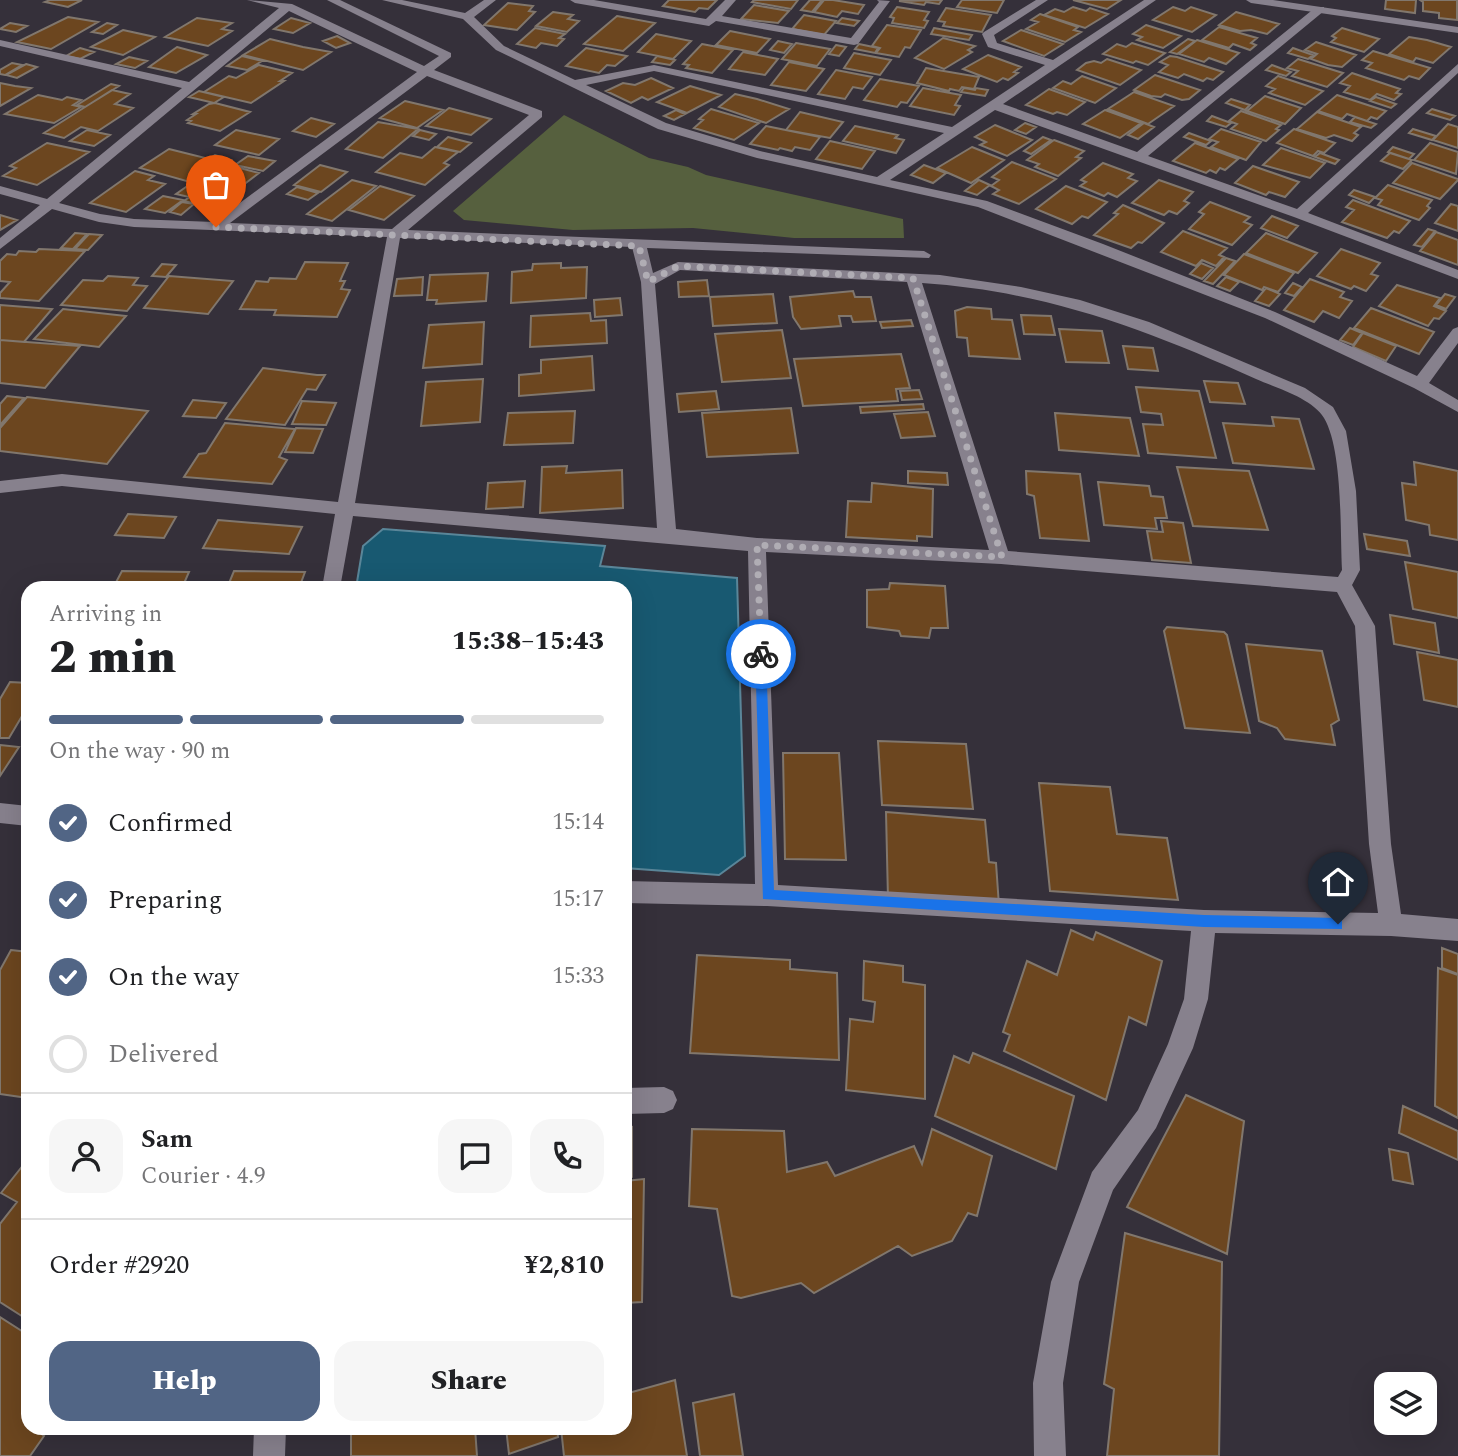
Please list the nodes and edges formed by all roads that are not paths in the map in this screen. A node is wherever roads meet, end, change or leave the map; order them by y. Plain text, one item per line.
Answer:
1 (252, 0) edge
2 (332, 0) edge
3 (387, 0) edge
4 (491, 0) edge
5 (575, 0) edge
6 (731, 0) edge
7 (882, 0) edge
8 (1043, 0) edge
9 (1151, 0) edge
10 (1251, 0) edge
11 (288, 6) junction
12 (1320, 9) junction
13 (467, 17) junction
14 (715, 18) junction
15 (1458, 30) edge
16 (0, 43) edge
17 (1053, 64) junction
18 (1458, 68) edge
19 (425, 71) junction
20 (577, 83) junction
21 (189, 86) junction
22 (993, 105) junction
23 (954, 131) junction
24 (1139, 157) junction
25 (881, 180) junction
26 (0, 190) edge
27 (51, 204) junction
28 (1299, 214) junction
29 (216, 227) junction
30 (394, 235) junction
31 (0, 245) edge
32 (639, 246) junction
33 (923, 256) dead end
34 (1458, 275) edge
35 (913, 278) junction
36 (648, 282) junction
37 (1458, 332) edge
38 (1420, 384) junction
39 (1458, 407) edge
40 (0, 487) edge
41 (346, 509) junction
42 (667, 535) junction
43 (757, 545) junction
44 (1002, 557) junction
45 (332, 581) edge
46 (1343, 585) junction
47 (0, 813) edge
48 (21, 815) edge
49 (632, 892) edge
50 (768, 895) junction
51 (1204, 921) junction
52 (1391, 925) junction
53 (1458, 930) edge
54 (664, 1100) dead end
55 (632, 1101) edge
56 (270, 1435) edge
57 (269, 1456) edge
58 (1050, 1456) edge

1 - 11 street
2 - 19 street
3 - 13 street
4 - 13 street
5 - 14 street
6 - 14 street
7 - 14 street
8 - 17 street
9 - 17 street
10 - 12 street
11 - 19 street
11 - 21 street
12 - 15 street
12 - 24 street
13 - 20 street
16 - 21 street
17 - 22 street
18 - 28 street
19 - 29 street
19 - 30 street
20 - 23 street
20 - 25 street
21 - 27 street
22 - 23 street
22 - 24 street
23 - 25 street
24 - 28 street
25 - 38 street
26 - 27 street
27 - 29 street
27 - 31 street
28 - 34 street
29 - 30 street
30 - 32 street
30 - 41 street
32 - 33 street
32 - 36 street
35 - 36 street
35 - 44 street
35 - 46 street
36 - 42 street
37 - 38 street
38 - 39 street
40 - 41 street
41 - 42 street
41 - 45 street
42 - 43 street
43 - 44 street
43 - 50 street
44 - 46 street
46 - 52 street
47 - 48 street
49 - 50 street
50 - 51 street
51 - 52 street
51 - 58 street
52 - 53 street
54 - 55 street
56 - 57 street

